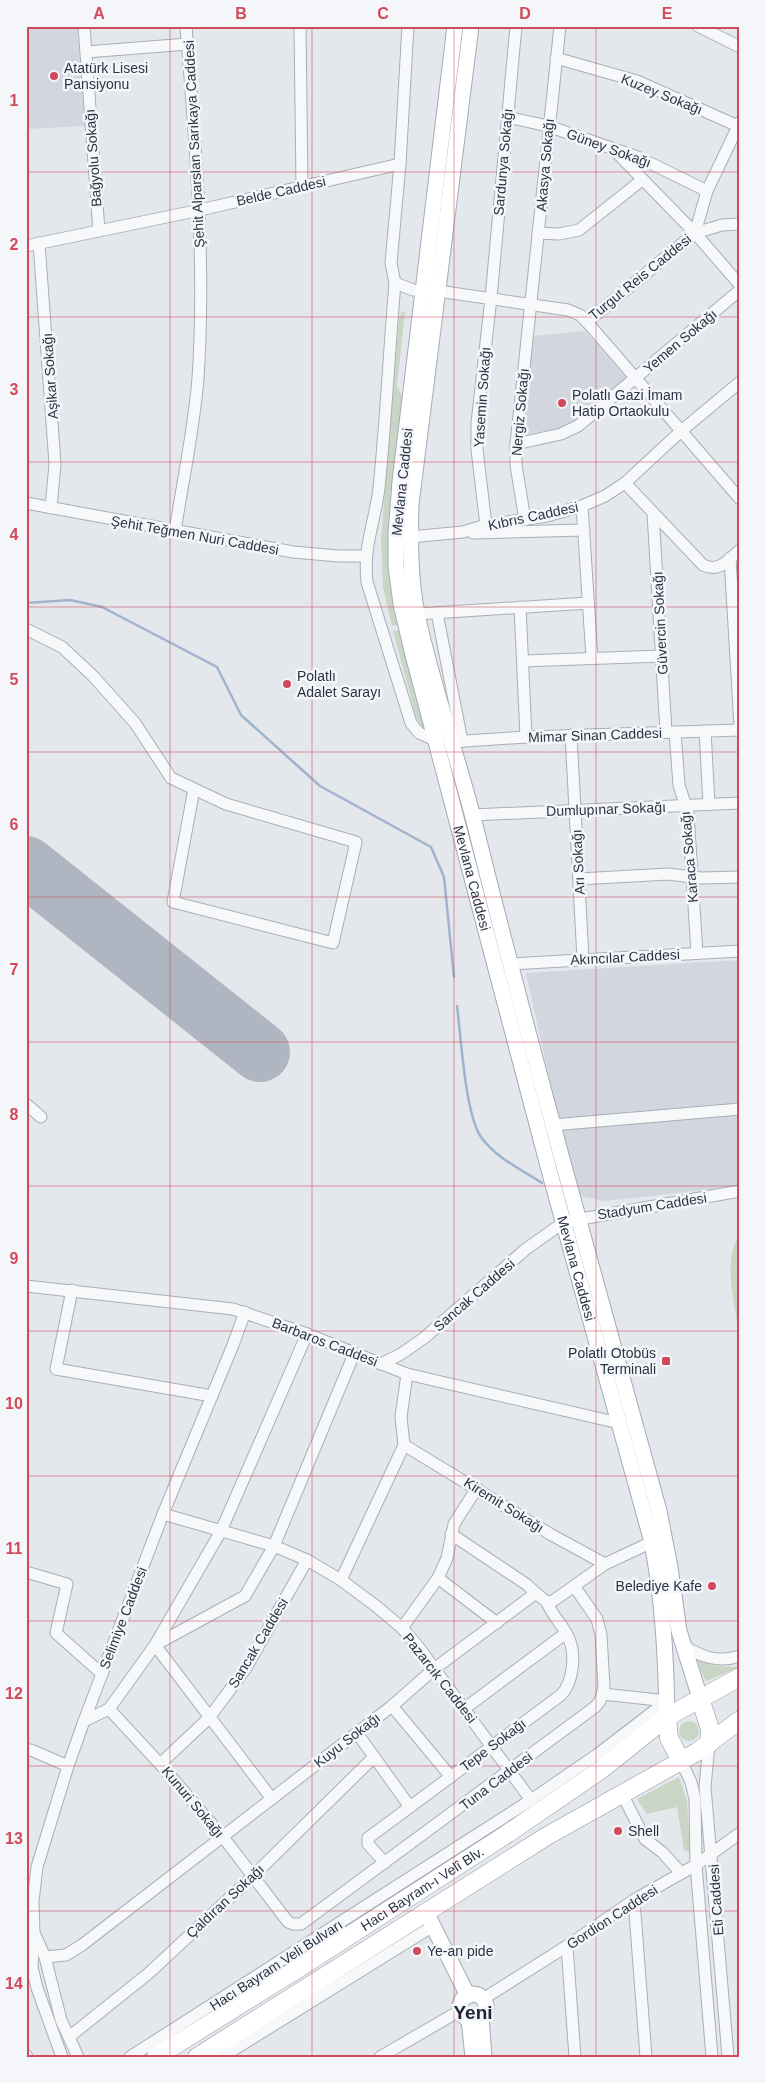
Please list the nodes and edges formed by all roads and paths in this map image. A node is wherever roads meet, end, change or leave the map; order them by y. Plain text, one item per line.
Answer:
1 (84, 26) edge
2 (186, 26) edge
3 (300, 26) edge
4 (408, 26) edge
5 (455, 26) edge
6 (471, 26) edge
7 (516, 26) edge
8 (560, 26) edge
9 (698, 26) edge
10 (188, 44) junction
11 (740, 47) edge
12 (86, 52) junction
13 (556, 58) junction
14 (507, 117) junction
15 (739, 124) edge
16 (548, 126) junction
17 (611, 147) junction
18 (400, 164) junction
19 (642, 180) junction
20 (302, 186) junction
21 (707, 191) junction
22 (200, 210) junction
23 (740, 224) edge
24 (99, 231) junction
25 (538, 233) junction
26 (695, 233) junction
27 (39, 243) junction
28 (26, 246) edge
29 (395, 283) junction
30 (740, 285) edge
31 (740, 290) edge
32 (431, 291) junction
33 (491, 298) junction
34 (531, 304) junction
35 (587, 322) junction
36 (634, 379) junction
37 (739, 384) edge
38 (680, 432) junction
39 (516, 444) junction
40 (625, 484) junction
41 (740, 499) edge
42 (26, 503) edge
43 (582, 506) junction
44 (51, 508) junction
45 (653, 513) junction
46 (526, 520) junction
47 (486, 525) junction
48 (584, 530) junction
49 (175, 531) junction
50 (463, 532) junction
51 (410, 537) junction
52 (740, 550) edge
53 (365, 556) junction
54 (730, 558) junction
55 (588, 604) junction
56 (520, 607) junction
57 (437, 613) junction
58 (417, 614) junction
59 (737, 621) edge
60 (26, 629) edge
61 (662, 656) junction
62 (592, 658) junction
63 (523, 661) junction
64 (740, 728) edge
65 (705, 731) junction
66 (670, 732) junction
67 (570, 735) junction
68 (526, 737) junction
69 (435, 740) junction
70 (457, 741) junction
71 (194, 789) junction
72 (740, 803) edge
73 (709, 804) junction
74 (686, 806) junction
75 (575, 811) junction
76 (472, 815) junction
77 (692, 876) junction
78 (740, 877) edge
79 (579, 879) junction
80 (740, 951) edge
81 (697, 952) junction
82 (583, 959) junction
83 (510, 964) junction
84 (26, 1104) edge
85 (740, 1109) edge
86 (41, 1117) dead end
87 (552, 1125) junction
88 (740, 1191) edge
89 (570, 1220) junction
90 (26, 1286) edge
91 (72, 1290) junction
92 (245, 1312) junction
93 (307, 1334) junction
94 (354, 1354) junction
95 (381, 1364) junction
96 (406, 1374) junction
97 (212, 1396) junction
98 (620, 1423) junction
99 (404, 1445) junction
100 (477, 1488) junction
101 (162, 1514) junction
102 (221, 1531) junction
103 (451, 1534) junction
104 (652, 1542) junction
105 (274, 1546) junction
106 (307, 1560) junction
107 (605, 1564) junction
108 (26, 1572) edge
109 (438, 1578) junction
110 (341, 1580) junction
111 (574, 1586) junction
112 (537, 1594) junction
113 (547, 1602) junction
114 (497, 1623) junction
115 (402, 1628) junction
116 (566, 1633) junction
117 (154, 1645) junction
118 (684, 1646) junction
119 (740, 1656) edge
120 (434, 1669) junction
121 (102, 1674) junction
122 (740, 1677) edge
123 (603, 1694) junction
124 (700, 1698) junction
125 (392, 1706) junction
126 (109, 1709) junction
127 (464, 1709) junction
128 (671, 1709) junction
129 (208, 1718) junction
130 (740, 1720) edge
131 (84, 1722) junction
132 (357, 1733) junction
133 (492, 1746) junction
134 (703, 1748) junction
135 (26, 1750) edge
136 (374, 1757) junction
137 (602, 1760) junction
138 (681, 1761) junction
139 (160, 1764) junction
140 (68, 1766) junction
141 (510, 1770) junction
142 (451, 1777) junction
143 (622, 1794) junction
144 (272, 1799) junction
145 (531, 1800) junction
146 (410, 1807) junction
147 (740, 1833) edge
148 (223, 1837) junction
149 (712, 1853) junction
150 (385, 1863) junction
151 (696, 1865) junction
152 (31, 1868) edge
153 (681, 1873) junction
154 (253, 1876) junction
155 (634, 1900) junction
156 (430, 1919) junction
157 (288, 1922) joint
158 (34, 1934) junction
159 (328, 1940) junction
160 (567, 1946) junction
161 (45, 1957) junction
162 (475, 1997) junction
163 (471, 2016) junction
164 (69, 2037) junction
165 (62, 2057) edge
166 (78, 2057) edge
167 (130, 2057) edge
168 (156, 2057) edge
169 (197, 2057) edge
170 (222, 2057) edge
171 (380, 2057) edge
172 (473, 2057) edge
173 (484, 2057) edge
174 (575, 2057) edge
175 (646, 2057) edge
176 (712, 2057) edge
177 (728, 2057) edge

1 - 12 street, Bağyolu Sokağı
2 - 10 street, Şehit Alparslan Sarıkaya Caddesi
3 - 20 street
4 - 18 street
5 - 32 main road, Mevlana Caddesi
6 - 32 main road, Mevlana Caddesi
7 - 14 street, Sardunya Sokağı
8 - 13 street, Akasya Sokağı
9 - 11 street
10 - 12 street
10 - 22 street, Şehit Alparslan Sarıkaya Caddesi
12 - 24 street, Bağyolu Sokağı
13 - 15 street, Kuzey Sokağı
13 - 16 street, Akasya Sokağı
14 - 16 street, Güney Sokağı
14 - 33 street, Sardunya Sokağı
15 - 21 street
16 - 17 street, Güney Sokağı
16 - 25 street, Akasya Sokağı
17 - 19 street
17 - 21 street, Güney Sokağı
18 - 20 street, Belde Caddesi
18 - 29 street
19 - 25 street
19 - 26 street
20 - 22 street, Belde Caddesi
21 - 26 street
22 - 24 street, Belde Caddesi
22 - 49 street, Şehit Alparslan Sarıkaya Caddesi
23 - 26 street, Turgut Reis Caddesi
24 - 27 street, Belde Caddesi
25 - 34 street, Akasya Sokağı
26 - 30 street
26 - 35 street, Turgut Reis Caddesi
27 - 28 street, Belde Caddesi
27 - 44 street, Aşikar Sokağı
29 - 32 street, Turgut Reis Caddesi
29 - 53 street
31 - 36 street, Yemen Sokağı
32 - 33 street, Turgut Reis Caddesi
32 - 51 main road, Mevlana Caddesi
32 - 69 main road, Mevlana Caddesi
33 - 34 street, Turgut Reis Caddesi
33 - 47 street, Yasemin Sokağı
34 - 35 street, Turgut Reis Caddesi
34 - 39 street, Nergiz Sokağı
35 - 36 street
36 - 38 street
36 - 39 street, Yemen Sokağı
37 - 38 street, Kıbrıs Caddesi
38 - 40 street, Kıbrıs Caddesi
38 - 41 street
39 - 46 street, Nergiz Sokağı
40 - 43 street, Kıbrıs Caddesi
40 - 45 street
42 - 44 street, Şehit Teğmen Nuri Caddesi
43 - 46 street, Kıbrıs Caddesi
43 - 48 street
44 - 49 street, Şehit Teğmen Nuri Caddesi
45 - 54 street
45 - 61 street, Güvercin Sokağı
46 - 47 street, Kıbrıs Caddesi
47 - 50 street, Kıbrıs Caddesi
48 - 50 street, Kıbrıs Caddesi
48 - 55 street
49 - 53 street, Şehit Teğmen Nuri Caddesi
50 - 51 street, Kıbrıs Caddesi
51 - 58 main road, Mevlana Caddesi
52 - 54 street
53 - 69 street
54 - 59 street
55 - 56 street
55 - 62 street
56 - 57 street
56 - 63 street
57 - 58 street
57 - 70 street
58 - 70 main road, Mevlana Caddesi
59 - 64 street
60 - 71 street
61 - 62 street
61 - 66 street, Güvercin Sokağı
62 - 63 street
63 - 68 street
64 - 65 street, Mimar Sinan Caddesi
65 - 66 street, Mimar Sinan Caddesi
65 - 73 street
66 - 67 street, Mimar Sinan Caddesi
66 - 74 street, Karaca Sokağı
67 - 68 street, Mimar Sinan Caddesi
67 - 75 street, Arı Sokağı
68 - 70 street, Mimar Sinan Caddesi
69 - 89 main road, Mevlana Caddesi
70 - 76 main road, Mevlana Caddesi
71 - 71 street
72 - 73 street, Dumlupınar Sokağı
73 - 74 street, Dumlupınar Sokağı
74 - 75 street, Dumlupınar Sokağı
74 - 77 street, Karaca Sokağı
75 - 76 street, Dumlupınar Sokağı
75 - 79 street, Arı Sokağı
76 - 83 main road, Mevlana Caddesi
77 - 78 street
77 - 79 street
77 - 81 street, Karaca Sokağı
79 - 82 street, Arı Sokağı
80 - 81 street, Akıncılar Caddesi
81 - 82 street, Akıncılar Caddesi
82 - 83 street, Akıncılar Caddesi
83 - 87 main road, Mevlana Caddesi
84 - 86 street
85 - 87 street
87 - 89 main road, Mevlana Caddesi
88 - 89 street, Stadyum Caddesi
89 - 95 street, Sancak Caddesi
89 - 98 main road, Mevlana Caddesi
89 - 118 main road, Mevlana Caddesi
90 - 91 street, Barbaros Caddesi
91 - 92 street, Barbaros Caddesi
91 - 97 street
92 - 93 street, Barbaros Caddesi
92 - 97 street, Selimiye Caddesi
93 - 94 street, Barbaros Caddesi
93 - 102 street
94 - 95 street, Barbaros Caddesi
94 - 105 street
95 - 96 street, Barbaros Caddesi
96 - 98 street, Barbaros Caddesi
96 - 99 street
97 - 101 street, Selimiye Caddesi
98 - 104 main road, Mevlana Caddesi
99 - 100 street, Kiremit Sokağı
99 - 110 street
100 - 103 street
100 - 107 street, Kiremit Sokağı
101 - 102 street, Pazarcık Caddesi
101 - 121 street, Selimiye Caddesi
102 - 105 street, Pazarcık Caddesi
102 - 117 street
103 - 109 street
103 - 112 street
104 - 107 street
104 - 128 main road, Mevlana Caddesi
105 - 106 street, Pazarcık Caddesi
105 - 117 street
106 - 110 street, Pazarcık Caddesi
106 - 129 street, Sancak Caddesi
107 - 111 street
108 - 121 street
109 - 114 street
109 - 115 street
110 - 115 street, Pazarcık Caddesi
111 - 113 street
111 - 123 street
112 - 113 street
112 - 114 street, Kuyu Sokağı
113 - 116 street, Tepe Sokağı
114 - 120 street, Kuyu Sokağı
115 - 120 street, Pazarcık Caddesi
116 - 127 street
116 - 133 street, Tepe Sokağı
117 - 126 street
117 - 129 street
118 - 119 street
118 - 124 main road, Mevlana Caddesi
120 - 125 street, Kuyu Sokağı
120 - 127 street, Pazarcık Caddesi
121 - 131 street, Selimiye Caddesi
122 - 124 highway, Hacı Bayram-ı Velî Blv.
123 - 128 street
123 - 141 street, Tuna Caddesi
124 - 128 highway, Hacı Bayram-ı Velî Blv.
124 - 134 highway
125 - 132 street, Kuyu Sokağı
125 - 142 street
126 - 131 street
126 - 139 street, Kunuri Sokağı
127 - 133 street, Pazarcık Caddesi
128 - 137 highway, Hacı Bayram-ı Velî Blv.
128 - 138 highway
129 - 139 street, Sancak Caddesi
129 - 144 street
130 - 134 highway, Hacı Bayram-ı Velî Blv.
131 - 140 street, Selimiye Caddesi
132 - 136 street
132 - 144 street, Kuyu Sokağı
133 - 141 street, Pazarcık Caddesi
133 - 142 street, Tepe Sokağı
134 - 138 highway, Hacı Bayram-ı Velî Blv.
134 - 149 street, Eti Caddesi
135 - 140 street
136 - 146 street
136 - 154 street, Çaldıran Sokağı
137 - 145 street, Hacı Bayram Veli Bulvarı
137 - 159 highway, Hacı Bayram-ı Velî Blv.
138 - 143 highway, Hacı Bayram-ı Velî Blv.
138 - 151 street, Eti Caddesi
139 - 148 street, Kunuri Sokağı
140 - 152 street, Selimiye Caddesi
141 - 145 street, Pazarcık Caddesi
141 - 150 street, Tuna Caddesi
142 - 146 street, Tepe Sokağı
143 - 153 street
143 - 156 highway, Hacı Bayram-ı Velî Blv.
144 - 148 street, Kuyu Sokağı
145 - 159 street, Hacı Bayram Veli Bulvarı
146 - 150 street, Tepe Sokağı
147 - 149 street, Gordion Caddesi
148 - 154 street, Kunuri Sokağı
148 - 161 street, Kuyu Sokağı
149 - 151 street, Gordion Caddesi
149 - 177 street, Eti Caddesi
150 - 157 street, Tuna Caddesi
151 - 153 street, Gordion Caddesi
151 - 176 street, Eti Caddesi
152 - 158 street, Selimiye Caddesi
153 - 155 street, Gordion Caddesi
154 - 157 street, Kunuri Sokağı
154 - 164 street, Çaldıran Sokağı
155 - 160 street, Gordion Caddesi
155 - 175 street
156 - 162 main road
156 - 169 highway, Hacı Bayram-ı Velî Blv.
156 - 170 street
158 - 161 street, Selimiye Caddesi
158 - 165 street, Selimiye Caddesi
159 - 167 street, Hacı Bayram Veli Bulvarı
159 - 168 highway, Hacı Bayram-ı Velî Blv.
160 - 162 street, Gordion Caddesi
160 - 174 street
161 - 164 street, Selimiye Caddesi
162 - 163 main road
162 - 163 main road
163 - 171 street
163 - 172 main road
163 - 173 main road
164 - 166 street, Selimiye Caddesi

